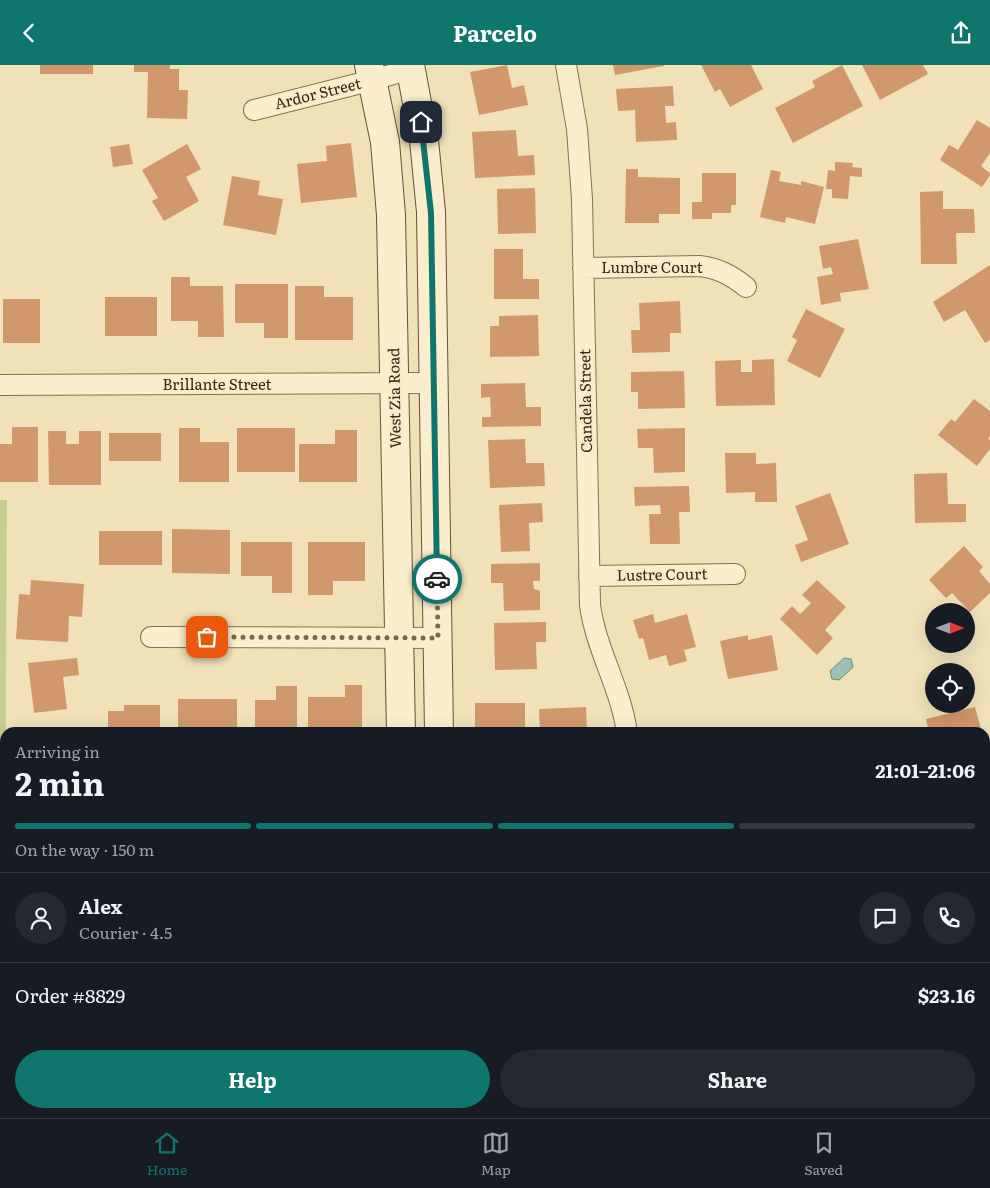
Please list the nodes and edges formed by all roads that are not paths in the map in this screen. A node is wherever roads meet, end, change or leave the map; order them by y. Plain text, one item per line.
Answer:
1 (566, 65) edge
2 (410, 67) edge
3 (371, 73) edge
4 (254, 110) dead end
5 (583, 268) junction
6 (746, 287) dead end
7 (433, 383) junction
8 (395, 384) junction
9 (0, 385) edge
10 (735, 574) dead end
11 (589, 576) junction
12 (151, 637) dead end
13 (399, 638) junction
14 (438, 638) junction
15 (401, 727) edge
16 (439, 727) edge
17 (627, 727) edge

1 - 5 street, Candela Street
2 - 3 street, Ardor Street
2 - 7 main road
3 - 4 street, Ardor Street
3 - 8 main road, West Zia Road
5 - 6 street, Lumbre Court
5 - 11 street, Candela Street
7 - 8 street, Brillante Street
7 - 14 main road
8 - 9 street, Brillante Street
8 - 13 main road, West Zia Road
10 - 11 street, Lustre Court
11 - 17 street, Candela Street
12 - 13 street
13 - 14 street
13 - 15 main road, West Zia Road
14 - 16 main road

